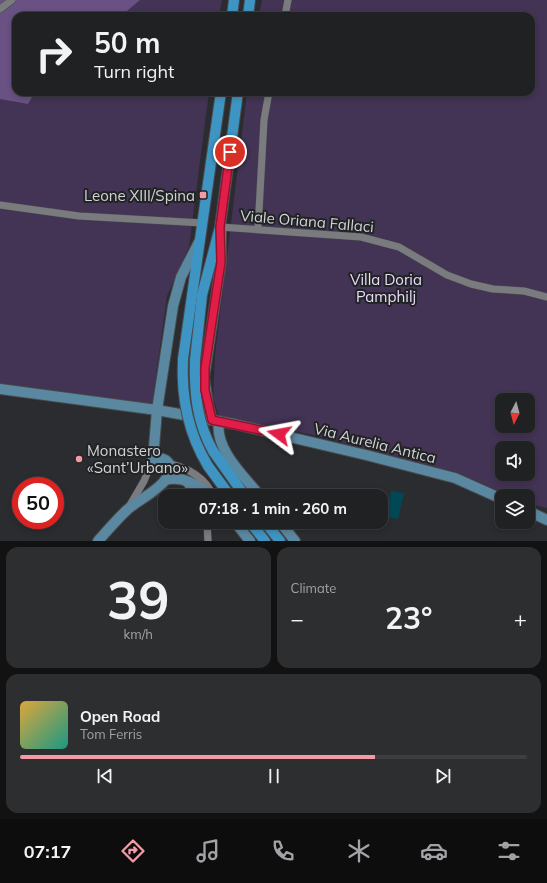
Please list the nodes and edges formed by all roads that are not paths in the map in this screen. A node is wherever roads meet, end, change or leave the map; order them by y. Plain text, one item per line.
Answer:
1 (12, 0) edge
2 (234, 0) edge
3 (250, 0) edge
4 (288, 0) edge
5 (0, 9) edge
6 (232, 12) edge
7 (248, 12) edge
8 (286, 12) edge
9 (220, 96) edge
10 (237, 96) edge
11 (268, 96) edge
12 (0, 205) edge
13 (203, 223) junction
14 (220, 227) junction
15 (258, 229) junction
16 (200, 240) junction
17 (547, 298) edge
18 (0, 389) edge
19 (156, 410) junction
20 (216, 421) junction
21 (153, 459) junction
22 (170, 464) junction
23 (182, 479) junction
24 (165, 480) junction
25 (191, 489) edge
26 (201, 489) edge
27 (209, 489) edge
28 (225, 489) edge
29 (240, 489) edge
30 (255, 489) edge
31 (495, 496) edge
32 (128, 510) junction
33 (535, 514) edge
34 (547, 520) edge
35 (207, 529) edge
36 (241, 529) edge
37 (256, 529) edge
38 (271, 529) edge
39 (286, 529) edge
40 (98, 541) edge
41 (208, 541) edge
42 (250, 541) edge
43 (265, 541) edge
44 (280, 541) edge
45 (295, 541) edge

1 - 5 street
2 - 6 main road
3 - 7 main road
4 - 8 street
9 - 13 main road
10 - 14 main road
11 - 15 street
12 - 13 street
13 - 16 main road
14 - 15 street, Viale Oriana Fallaci
14 - 20 main road
14 - 29 main road, bridge
15 - 17 street, Viale Oriana Fallaci
16 - 19 main road
16 - 28 main road, bridge
18 - 19 main road, Via Aurelia Antica
19 - 20 main road, Via Aurelia Antica
19 - 21 main road
20 - 30 main road
20 - 31 main road, Via Aurelia Antica
21 - 22 main road
21 - 32 street
22 - 24 main road
22 - 27 street
23 - 24 main road
23 - 25 street
23 - 26 main road
24 - 32 main road
32 - 40 main road
33 - 34 main road
35 - 41 street
36 - 42 main road
37 - 43 main road
38 - 44 main road
39 - 45 main road

